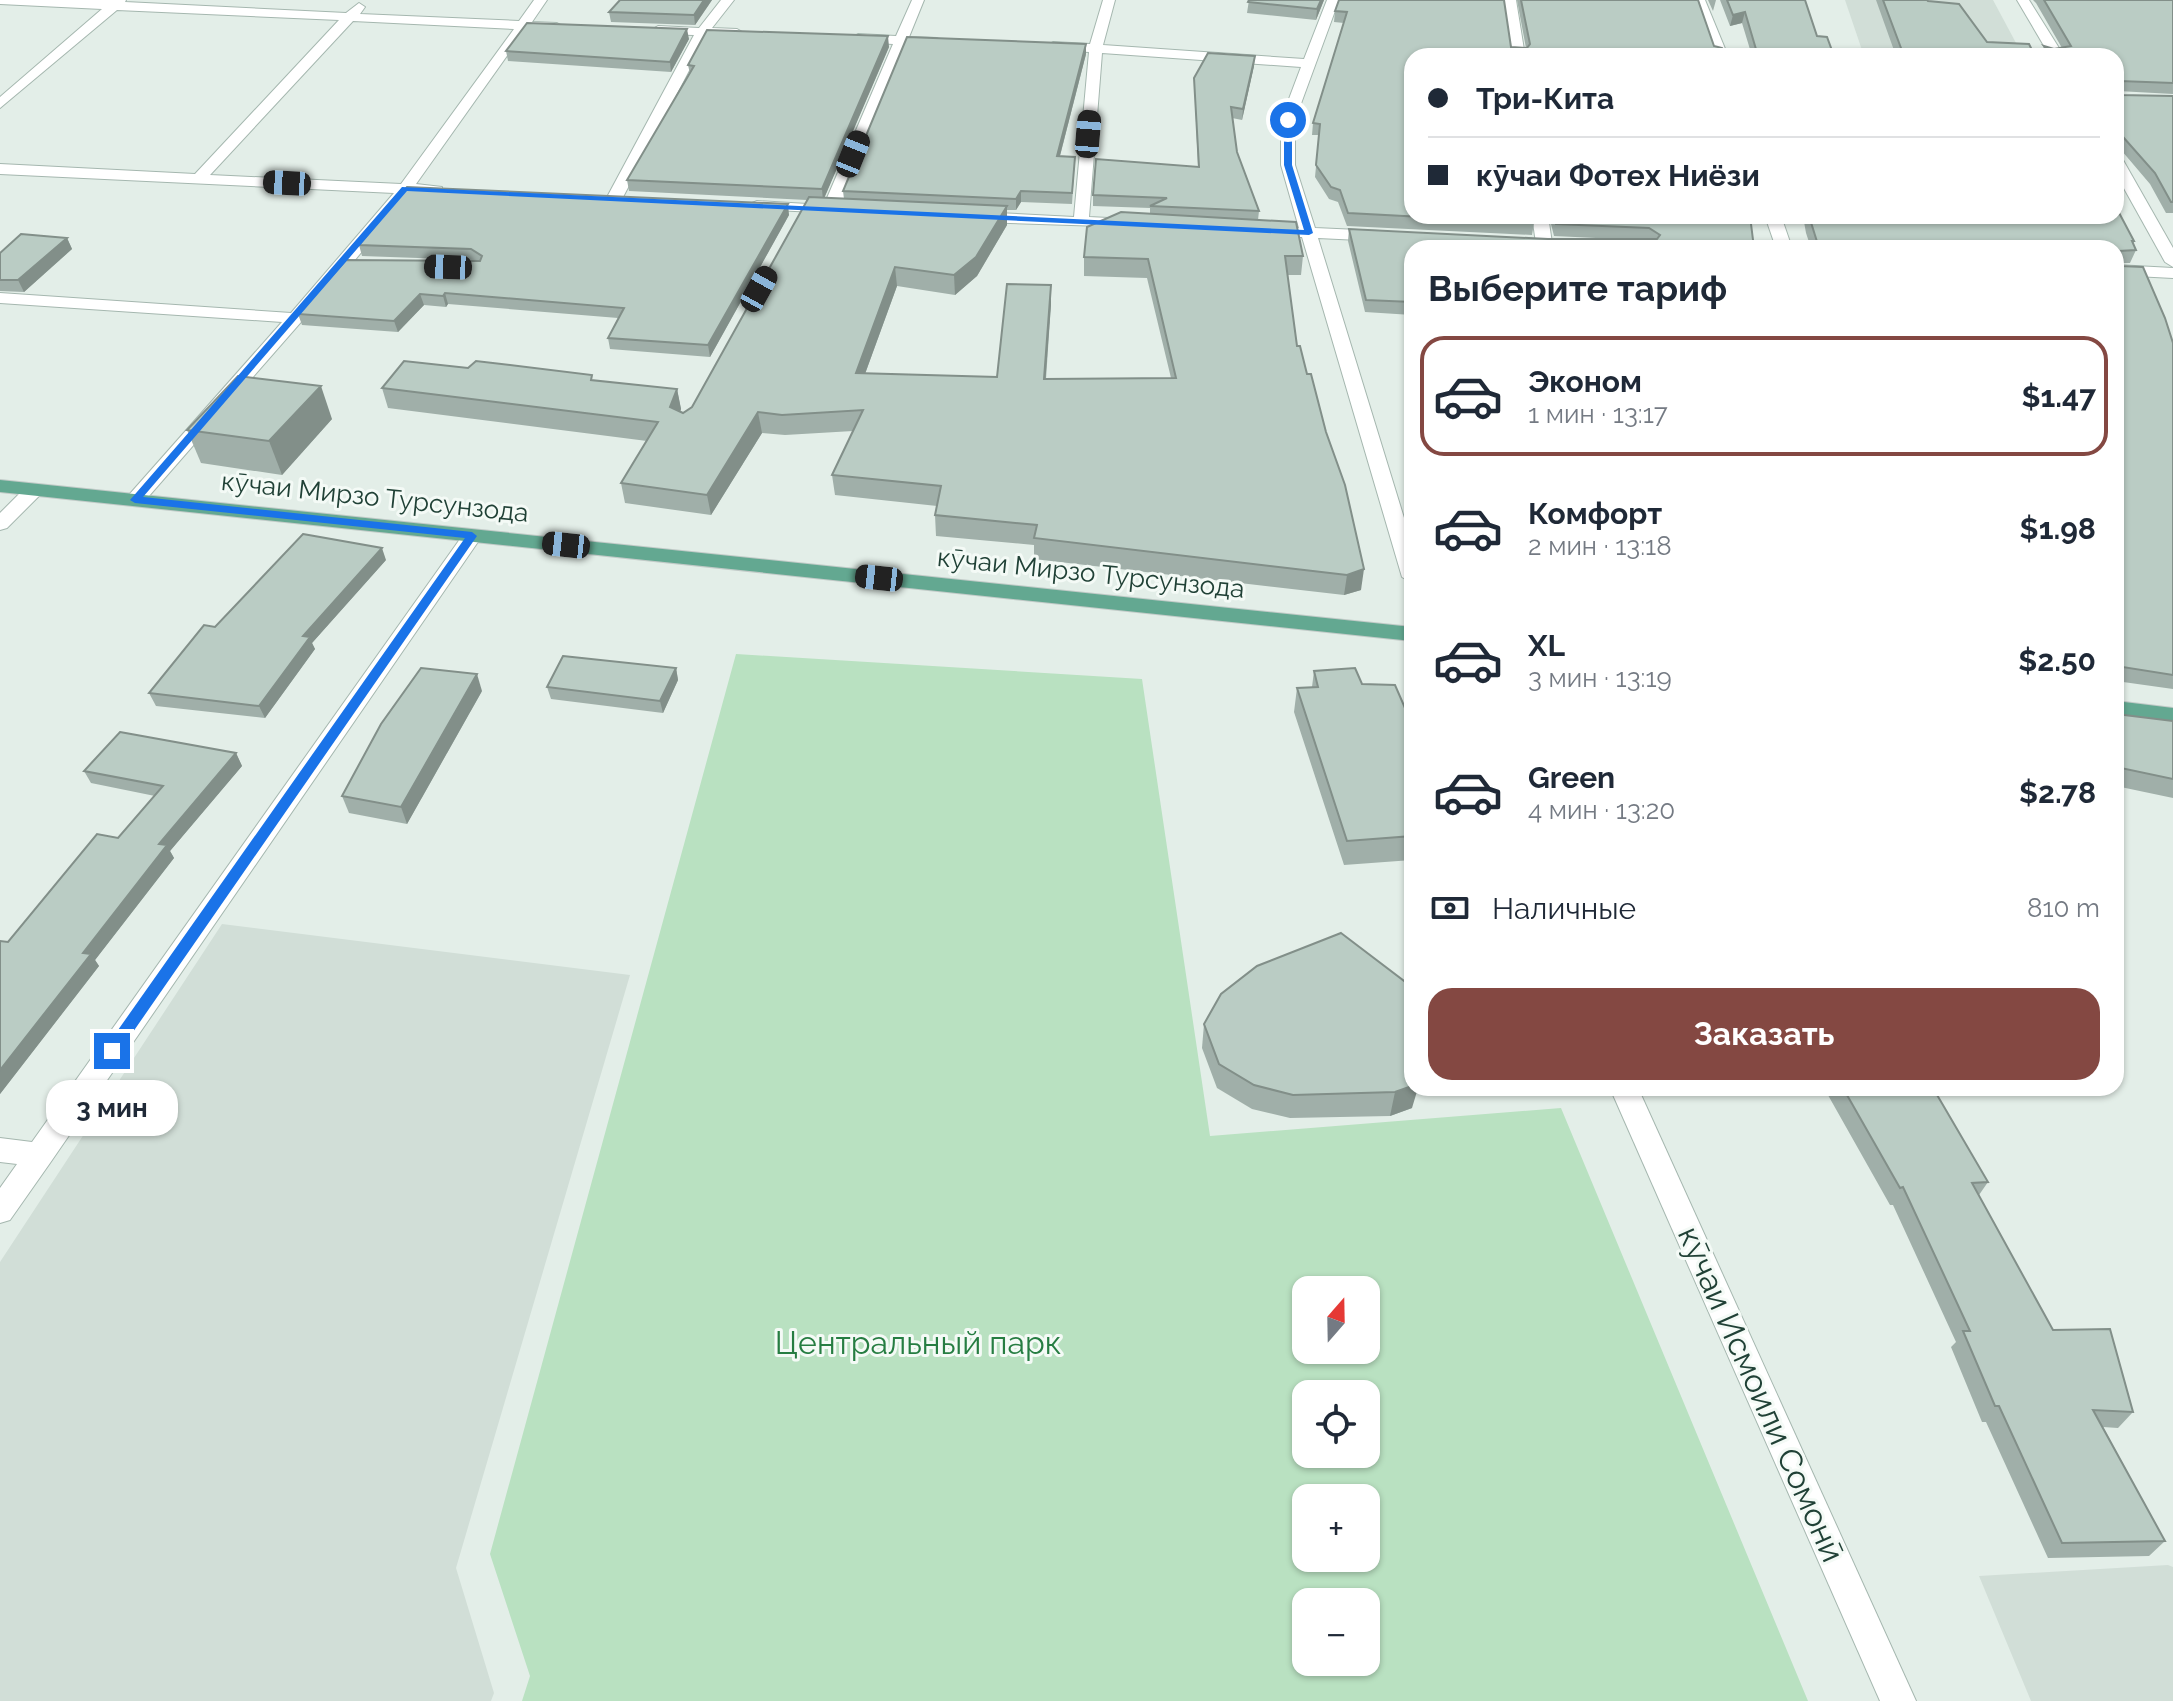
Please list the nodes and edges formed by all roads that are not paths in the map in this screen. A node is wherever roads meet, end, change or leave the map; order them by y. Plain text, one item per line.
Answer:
1 (0, 0) edge
2 (367, 0) edge
3 (541, 0) edge
4 (728, 0) edge
5 (918, 0) edge
6 (1109, 0) edge
7 (1333, 0) edge
8 (1510, 0) edge
9 (1699, 0) edge
10 (2023, 0) edge
11 (118, 2) edge
12 (352, 15) junction
13 (521, 26) junction
14 (566, 27) edge
15 (642, 29) edge
16 (703, 31) junction
17 (750, 33) edge
18 (839, 37) edge
19 (899, 41) junction
20 (959, 43) edge
21 (1035, 45) edge
22 (1096, 47) junction
23 (1517, 48) edge
24 (1718, 48) edge
25 (2052, 48) edge
26 (1308, 63) junction
27 (0, 104) edge
28 (0, 169) edge
29 (2124, 174) edge
30 (198, 179) junction
31 (405, 189) junction
32 (449, 191) edge
33 (614, 199) edge
34 (740, 205) edge
35 (955, 216) edge
36 (1081, 222) junction
37 (1141, 225) edge
38 (1248, 230) edge
39 (1309, 233) junction
40 (1403, 237) edge
41 (2173, 262) edge
42 (344, 263) junction
43 (373, 264) edge
44 (2124, 270) edge
45 (2173, 273) edge
46 (0, 298) edge
47 (293, 318) junction
48 (0, 486) edge
49 (34, 490) junction
50 (135, 500) junction
51 (0, 524) edge
52 (472, 536) junction
53 (1404, 550) edge
54 (1404, 633) edge
55 (2124, 709) edge
56 (2173, 715) edge
57 (1628, 1096) edge
58 (0, 1150) edge
59 (40, 1155) junction
60 (0, 1211) edge
61 (1898, 1701) edge

1 - 11 street
2 - 12 street
3 - 13 street
4 - 16 street
5 - 19 street
6 - 22 street
7 - 26 street
8 - 23 street
9 - 24 street
10 - 25 street
11 - 12 street
11 - 27 street
12 - 13 street
12 - 30 street
13 - 14 street
13 - 31 street
15 - 16 street
16 - 17 street
16 - 33 street
18 - 19 street
19 - 20 street
19 - 34 street
21 - 22 street
22 - 26 street
22 - 36 street
26 - 39 street
28 - 30 street
29 - 41 street
30 - 31 street
31 - 32 street
31 - 42 street
35 - 36 street
36 - 37 street
38 - 39 street
39 - 40 street
39 - 53 street
42 - 43 street
42 - 47 street
44 - 45 street
46 - 47 street
47 - 50 street
48 - 49 main road, кӯчаи Мирзо Турсунзода
49 - 50 main road, кӯчаи Мирзо Турсунзода
49 - 51 street
50 - 52 main road, кӯчаи Мирзо Турсунзода
52 - 54 main road, кӯчаи Мирзо Турсунзода
52 - 59 street
55 - 56 main road
57 - 61 street, кӯчаи Исмоили Сомонӣ
58 - 59 street
59 - 60 street

